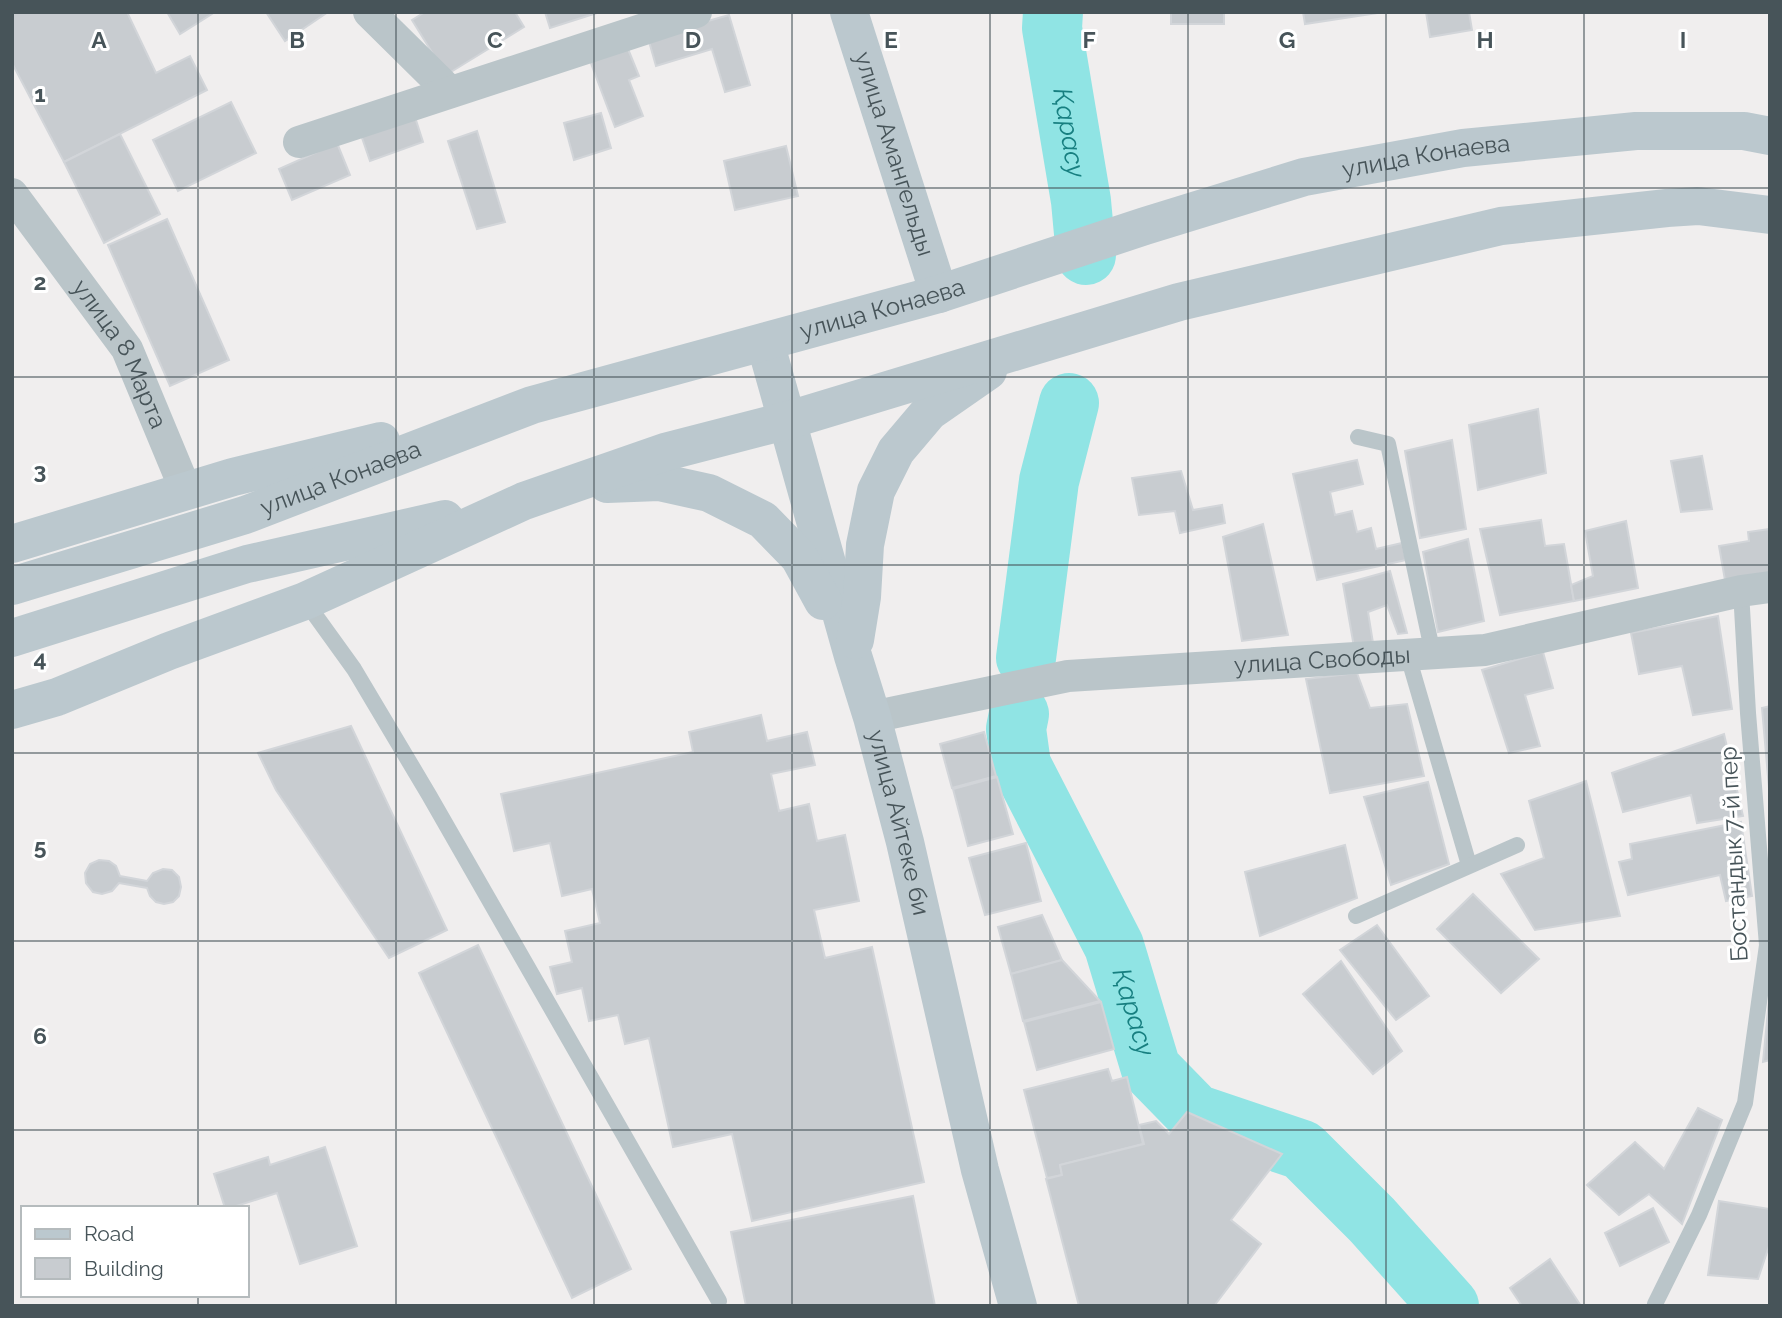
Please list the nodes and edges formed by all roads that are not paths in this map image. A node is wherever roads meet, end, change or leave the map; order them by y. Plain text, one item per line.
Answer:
1 (369, 12) edge
2 (696, 12) edge
3 (849, 12) edge
4 (450, 92) junction
5 (1770, 136) edge
6 (299, 142) dead end
7 (12, 194) edge
8 (1720, 208) junction
9 (1770, 215) edge
10 (1770, 237) edge
11 (939, 294) junction
12 (765, 342) junction
13 (1023, 349) junction
14 (533, 405) junction
15 (789, 420) junction
16 (1358, 438) dead end
17 (566, 486) junction
18 (186, 491) junction
19 (524, 501) junction
20 (12, 544) edge
21 (12, 586) edge
22 (1756, 589) edge
23 (305, 601) junction
24 (12, 638) edge
25 (1420, 655) junction
26 (853, 656) junction
27 (12, 710) edge
28 (872, 717) junction
29 (1517, 845) dead end
30 (1469, 865) junction
31 (1356, 916) dead end
32 (719, 1301) dead end
33 (1655, 1304) edge
34 (1018, 1306) edge

1 - 4 street
2 - 4 street
3 - 11 main road, улица Амангельды
4 - 6 street
5 - 11 main road, улица Конаева
7 - 18 street, улица 8 Марта
8 - 9 main road, улица Конаева
8 - 10 main road
8 - 13 main road, улица Конаева
11 - 12 main road, улица Конаева
12 - 14 main road, улица Конаева
12 - 15 main road, улица Айтеке би
13 - 15 main road, улица Конаева
13 - 26 main road
14 - 18 main road
14 - 21 main road, улица Конаева
15 - 17 main road, улица Конаева
15 - 26 main road, улица Айтеке би
16 - 25 lane
17 - 19 main road, улица Конаева
17 - 26 main road
18 - 20 main road
19 - 23 main road, улица Конаева
19 - 24 main road, улица Конаева
22 - 25 street, улица Свободы
22 - 33 lane, Бостандык 7-й пер
23 - 27 main road, улица Конаева
23 - 32 lane
25 - 28 street, улица Свободы
25 - 30 lane
26 - 28 main road, улица Айтеке би
28 - 34 main road, улица Айтеке би
29 - 30 lane
30 - 31 lane

